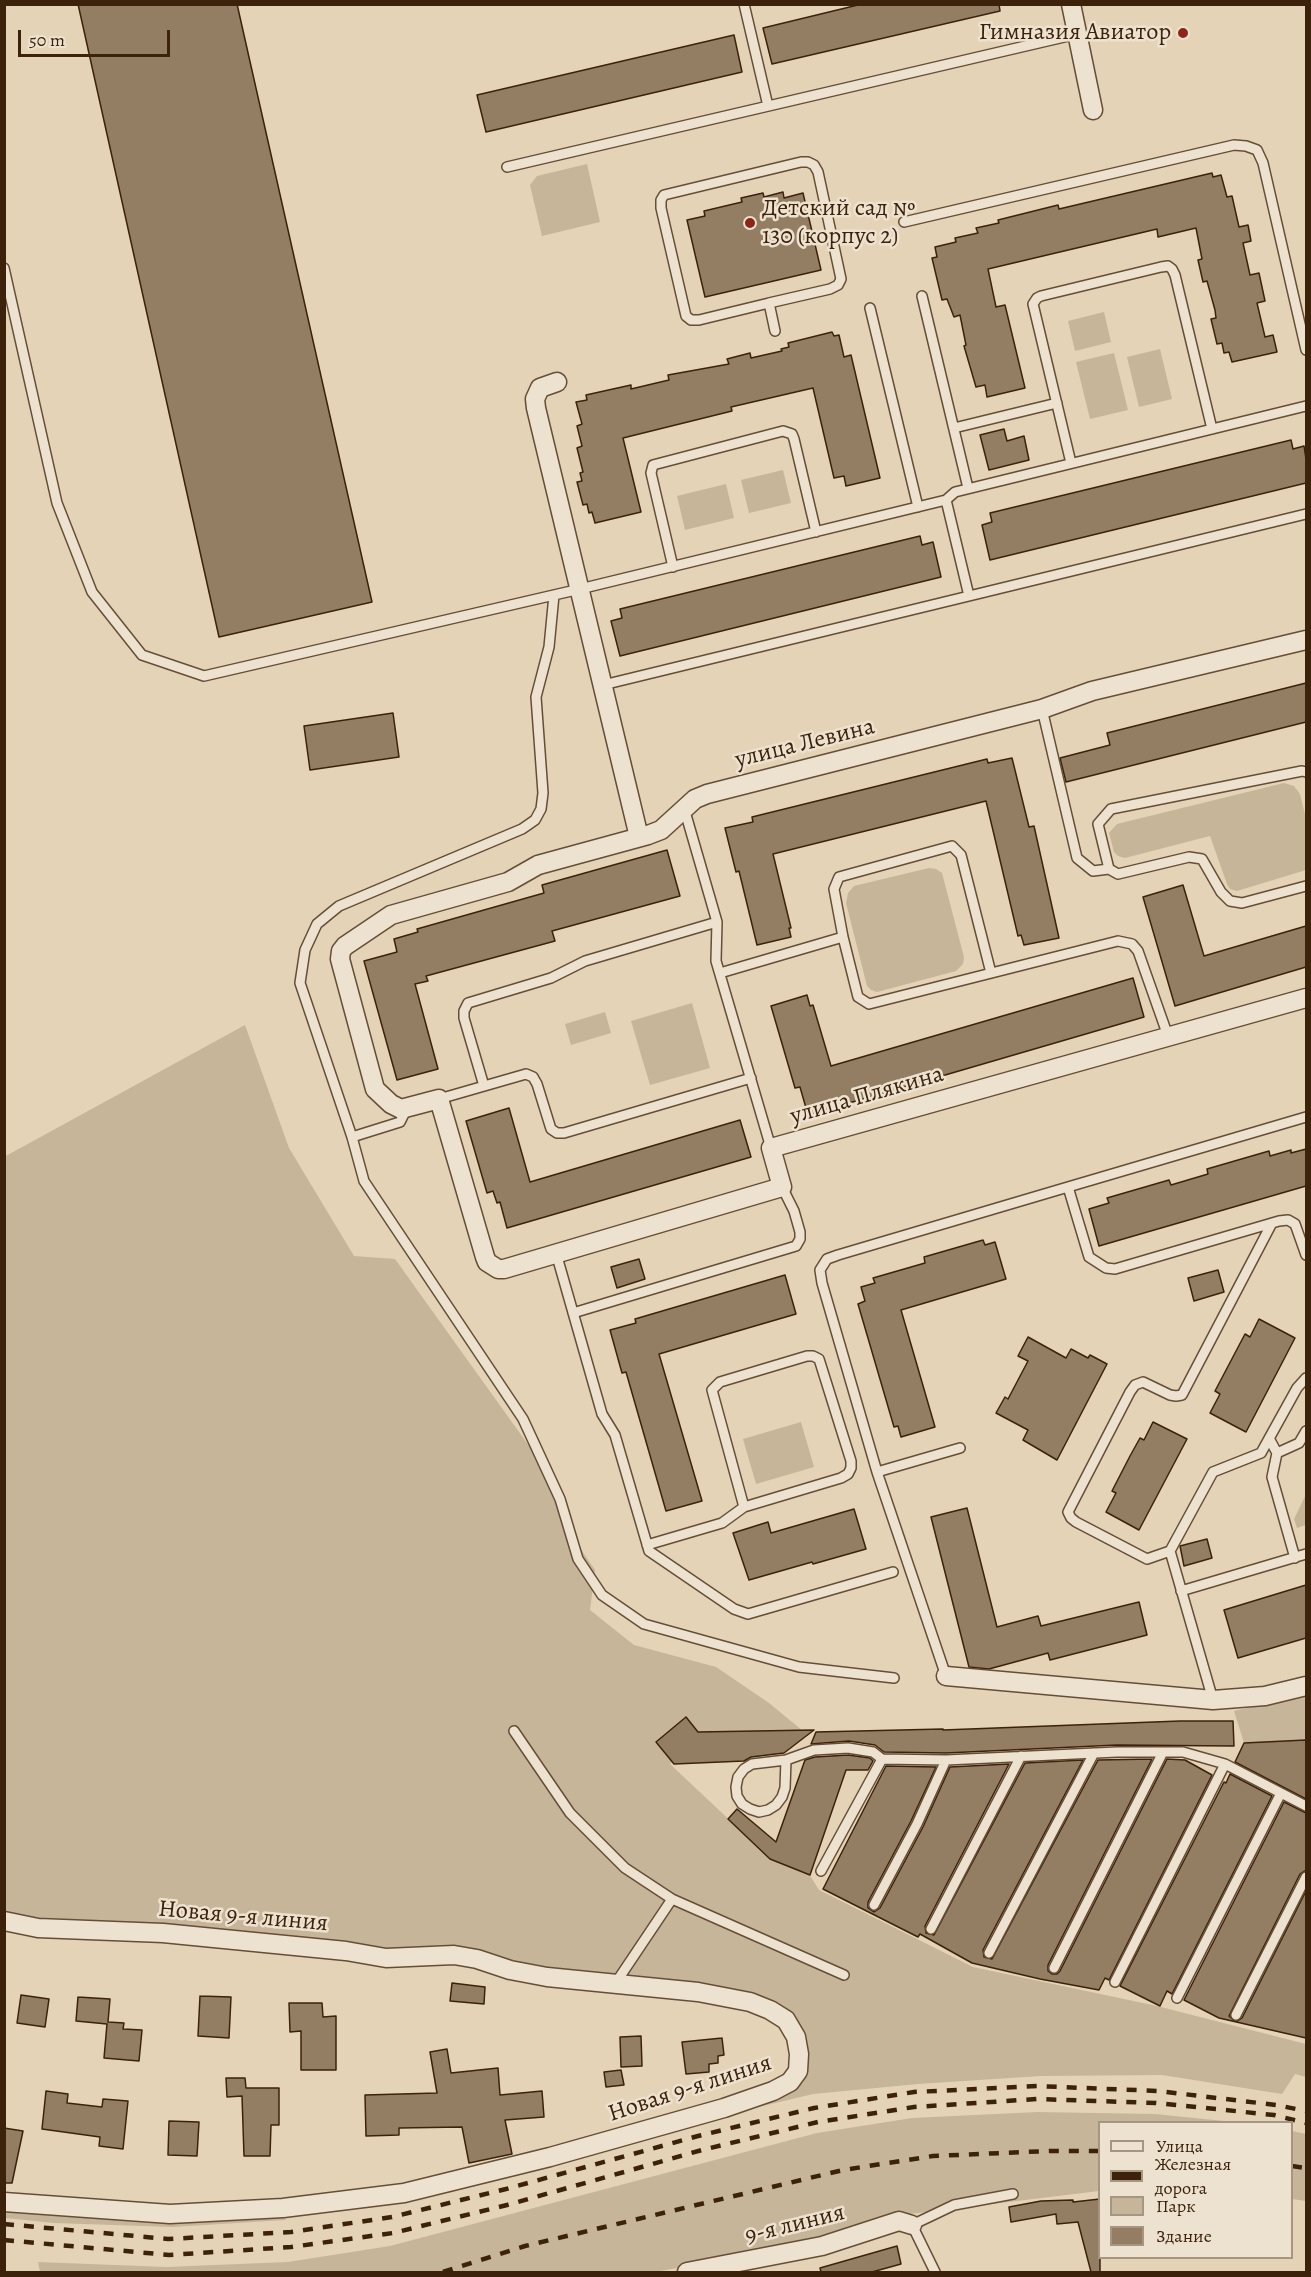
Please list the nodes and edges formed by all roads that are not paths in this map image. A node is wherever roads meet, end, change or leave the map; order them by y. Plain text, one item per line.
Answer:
1 (744, 4) edge
2 (1071, 4) edge
3 (1077, 34) junction
4 (768, 106) junction
5 (1093, 110) dead end
6 (507, 167) dead end
7 (904, 222) dead end
8 (4, 268) edge
9 (922, 296) dead end
10 (769, 303) junction
11 (870, 308) dead end
12 (775, 331) dead end
13 (1306, 350) edge
14 (557, 382) dead end
15 (1057, 403) junction
16 (1306, 406) edge
17 (954, 428) junction
18 (1212, 429) junction
19 (1071, 463) junction
20 (968, 488) junction
21 (946, 500) junction
22 (918, 507) junction
23 (1306, 514) edge
24 (816, 532) junction
25 (673, 567) junction
26 (580, 589) junction
27 (554, 595) junction
28 (969, 596) junction
29 (1306, 640) edge
30 (603, 685) junction
31 (1042, 709) junction
32 (1306, 772) edge
33 (684, 808) junction
34 (639, 837) junction
35 (1109, 868) junction
36 (1306, 886) edge
37 (717, 922) junction
38 (843, 937) junction
39 (720, 973) junction
40 (992, 973) junction
41 (1306, 998) edge
42 (1168, 1036) junction
43 (751, 1078) junction
44 (484, 1086) junction
45 (439, 1099) junction
46 (407, 1108) junction
47 (1306, 1117) edge
48 (352, 1137) junction
49 (771, 1148) junction
50 (782, 1187) junction
51 (1068, 1187) junction
52 (1272, 1223) junction
53 (556, 1253) junction
54 (1306, 1255) edge
55 (573, 1313) junction
56 (1306, 1378) edge
57 (1306, 1431) edge
58 (1270, 1440) junction
59 (960, 1448) dead end
60 (1277, 1453) junction
61 (877, 1472) junction
62 (744, 1507) junction
63 (646, 1545) junction
64 (1170, 1551) junction
65 (1306, 1554) edge
66 (1295, 1558) junction
67 (893, 1572) dead end
68 (1181, 1591) junction
69 (946, 1676) joint
70 (894, 1678) dead end
71 (1306, 1686) edge
72 (1213, 1700) junction
73 (514, 1731) dead end
74 (1163, 1752) junction
75 (1094, 1753) junction
76 (1021, 1756) junction
77 (882, 1759) junction
78 (786, 1760) junction
79 (946, 1760) junction
80 (1225, 1764) junction
81 (1281, 1793) junction
82 (1306, 1806) edge
83 (821, 1871) dead end
84 (1306, 1877) edge
85 (672, 1899) junction
86 (874, 1905) dead end
87 (4, 1921) edge
88 (931, 1929) dead end
89 (990, 1953) dead end
90 (1054, 1968) dead end
91 (844, 1975) dead end
92 (1115, 1982) dead end
93 (615, 1984) junction
94 (1177, 1998) dead end
95 (1236, 2015) dead end
96 (1013, 2194) dead end
97 (4, 2202) edge
98 (912, 2225) junction
99 (687, 2272) edge
100 (935, 2272) edge

1 - 4 lane
2 - 3 street
3 - 4 lane
3 - 5 street
4 - 6 lane
7 - 13 lane
8 - 27 lane
9 - 17 lane
10 - 10 lane
10 - 12 lane
11 - 22 lane
14 - 26 street
15 - 17 lane
15 - 18 lane
15 - 19 lane
16 - 18 lane
17 - 20 lane
18 - 19 lane
19 - 20 lane
20 - 21 lane
21 - 22 lane
21 - 28 lane
22 - 24 lane
23 - 28 lane
24 - 25 lane
24 - 25 lane
25 - 26 lane
26 - 27 lane
26 - 30 street
27 - 48 lane
28 - 30 lane
29 - 31 street, улица Левина
30 - 34 street
31 - 33 street, улица Левина
31 - 35 lane
32 - 35 lane
33 - 34 street, улица Левина
33 - 37 lane
34 - 46 street, улица Левина
35 - 36 lane
37 - 39 lane
37 - 44 lane
38 - 39 lane
38 - 40 lane
38 - 40 lane
39 - 43 lane
40 - 42 lane
41 - 42 street, улица Плякина
42 - 49 street, улица Плякина
43 - 44 lane
43 - 49 lane
44 - 45 lane
45 - 46 street
45 - 53 street
46 - 48 lane
47 - 51 lane
48 - 70 lane
49 - 50 street, улица Плякина
50 - 53 street
50 - 55 lane
51 - 52 lane
51 - 61 lane
52 - 54 lane
52 - 64 lane
53 - 55 lane
55 - 63 lane
56 - 58 lane
57 - 60 lane
58 - 60 lane
58 - 64 lane
59 - 61 lane
60 - 66 lane
61 - 69 lane
62 - 62 lane
62 - 63 lane
63 - 67 lane
64 - 68 lane
65 - 66 lane
66 - 68 lane
68 - 72 lane
69 - 72 street
71 - 72 street
73 - 85 lane
74 - 75 lane
74 - 80 lane
74 - 90 lane
75 - 76 lane
75 - 89 lane
76 - 79 lane
76 - 88 lane
77 - 78 lane
77 - 79 lane
77 - 83 lane
78 - 78 lane
79 - 86 lane
80 - 81 lane
80 - 92 lane
81 - 82 lane
81 - 94 lane
84 - 95 lane
85 - 91 lane
85 - 93 lane
87 - 93 street, Новая 9-я линия
93 - 97 street, Новая 9-я линия
96 - 98 lane
98 - 99 street, 9-я линия
98 - 100 lane

